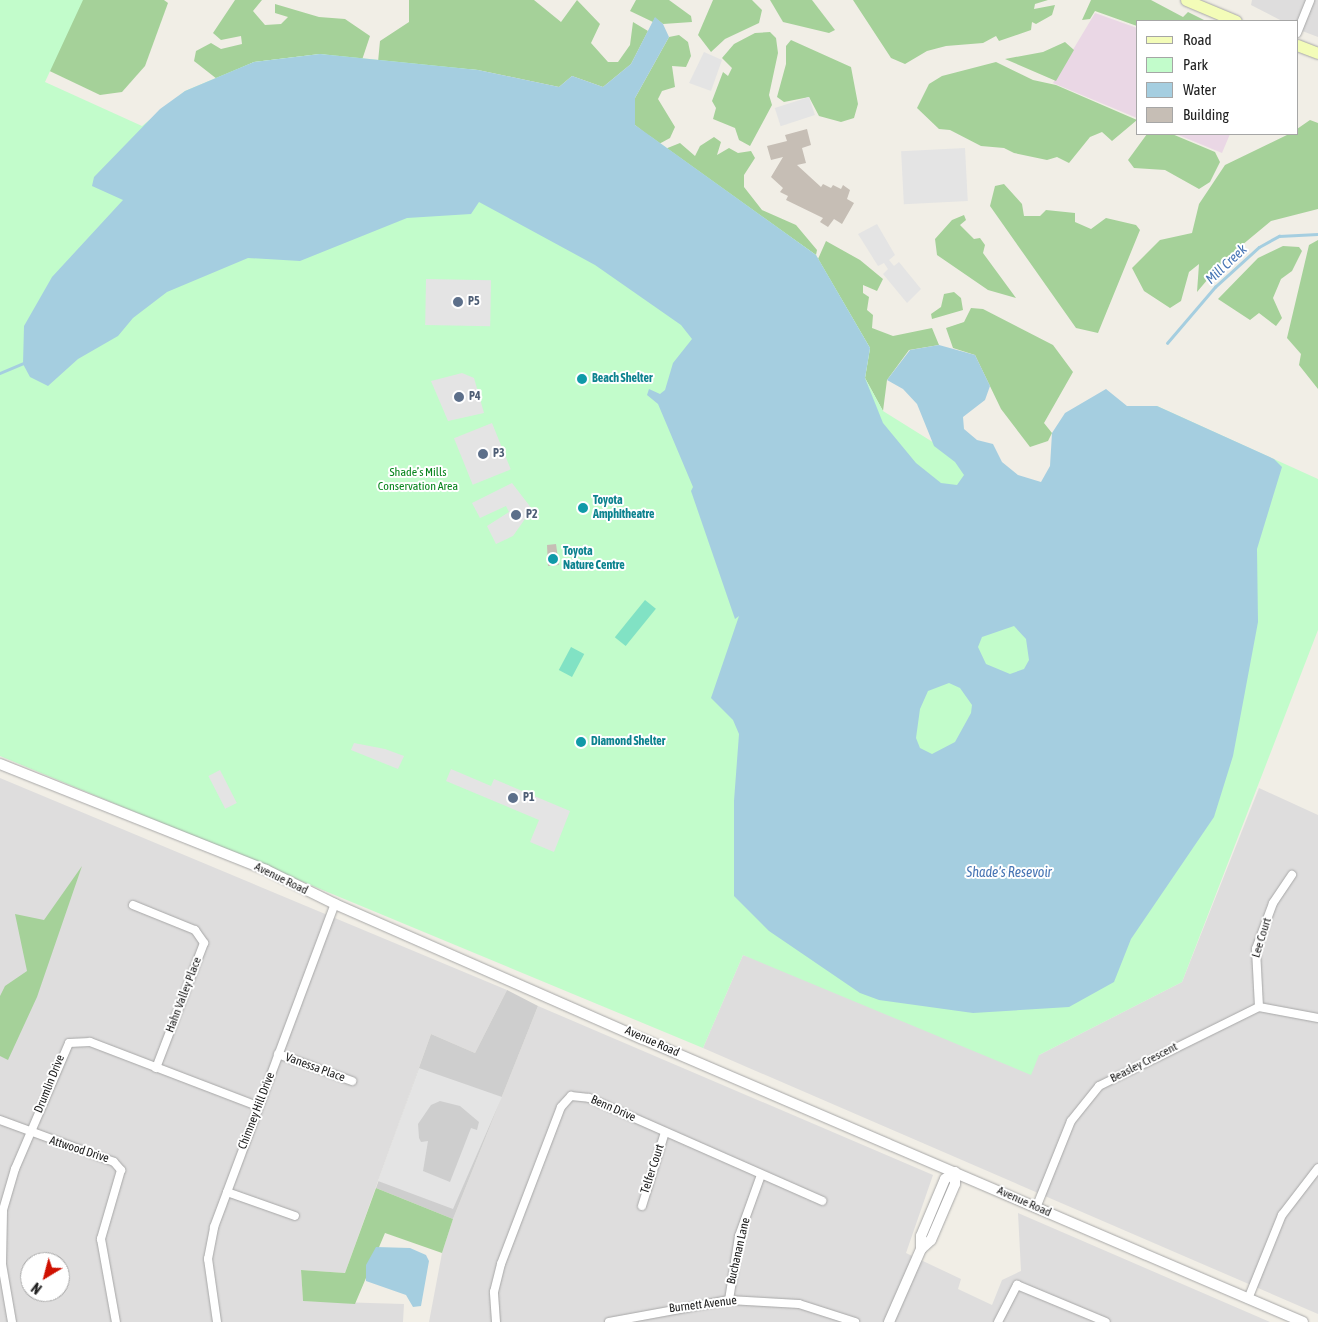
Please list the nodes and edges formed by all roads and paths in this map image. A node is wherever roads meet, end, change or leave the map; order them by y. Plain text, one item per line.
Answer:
1 (1186, 0) edge
2 (1310, 0) edge
3 (1234, 20) edge
4 (1298, 30) edge
5 (1298, 45) edge
6 (1318, 53) edge
7 (0, 764) edge
8 (1292, 875) dead end
9 (335, 904) junction
10 (133, 905) dead end
11 (1259, 1007) junction
12 (1318, 1018) edge
13 (278, 1054) junction
14 (156, 1068) junction
15 (352, 1081) dead end
16 (258, 1106) junction
17 (0, 1120) edge
18 (665, 1132) junction
19 (30, 1133) junction
20 (1318, 1168) edge
21 (955, 1172) junction
22 (761, 1175) junction
23 (227, 1192) junction
24 (822, 1201) dead end
25 (642, 1206) dead end
26 (1036, 1208) junction
27 (295, 1216) dead end
28 (0, 1232) edge
29 (1248, 1299) junction
30 (729, 1300) junction
31 (12, 1322) edge
32 (116, 1322) edge
33 (217, 1322) edge
34 (496, 1322) edge
35 (609, 1322) edge
36 (855, 1322) edge
37 (889, 1322) edge
38 (998, 1322) edge
39 (1106, 1322) edge
40 (1303, 1322) edge

1 - 3 main road
2 - 4 street
5 - 6 main road
7 - 9 street, Avenue Road
8 - 11 street, Lee Court
9 - 13 street, Chimney Hill Drive
9 - 21 street, Avenue Road
10 - 14 street, Hahn Valley Place
11 - 12 street
11 - 26 street, Beasley Crescent
13 - 15 street, Vanessa Place
13 - 16 street, Chimney Hill Drive
14 - 16 street, Drumlin Drive
14 - 19 street, Drumlin Drive
16 - 23 street, Chimney Hill Drive
17 - 19 street, Attwood Drive
18 - 22 street, Benn Drive
18 - 25 street, Telfer Court
18 - 34 street, Benn Drive
19 - 28 street, Drumlin Drive
19 - 32 street, Attwood Drive
20 - 29 street
21 - 26 street, Avenue Road
21 - 37 street
22 - 24 street, Benn Drive
22 - 30 street, Buchanan Lane
23 - 27 street
23 - 33 street, Chimney Hill Drive
26 - 29 street, Avenue Road
28 - 31 street, Drumlin Drive
29 - 40 street, Avenue Road
30 - 35 street, Burnett Avenue
30 - 36 street, Burnett Avenue
38 - 39 street

